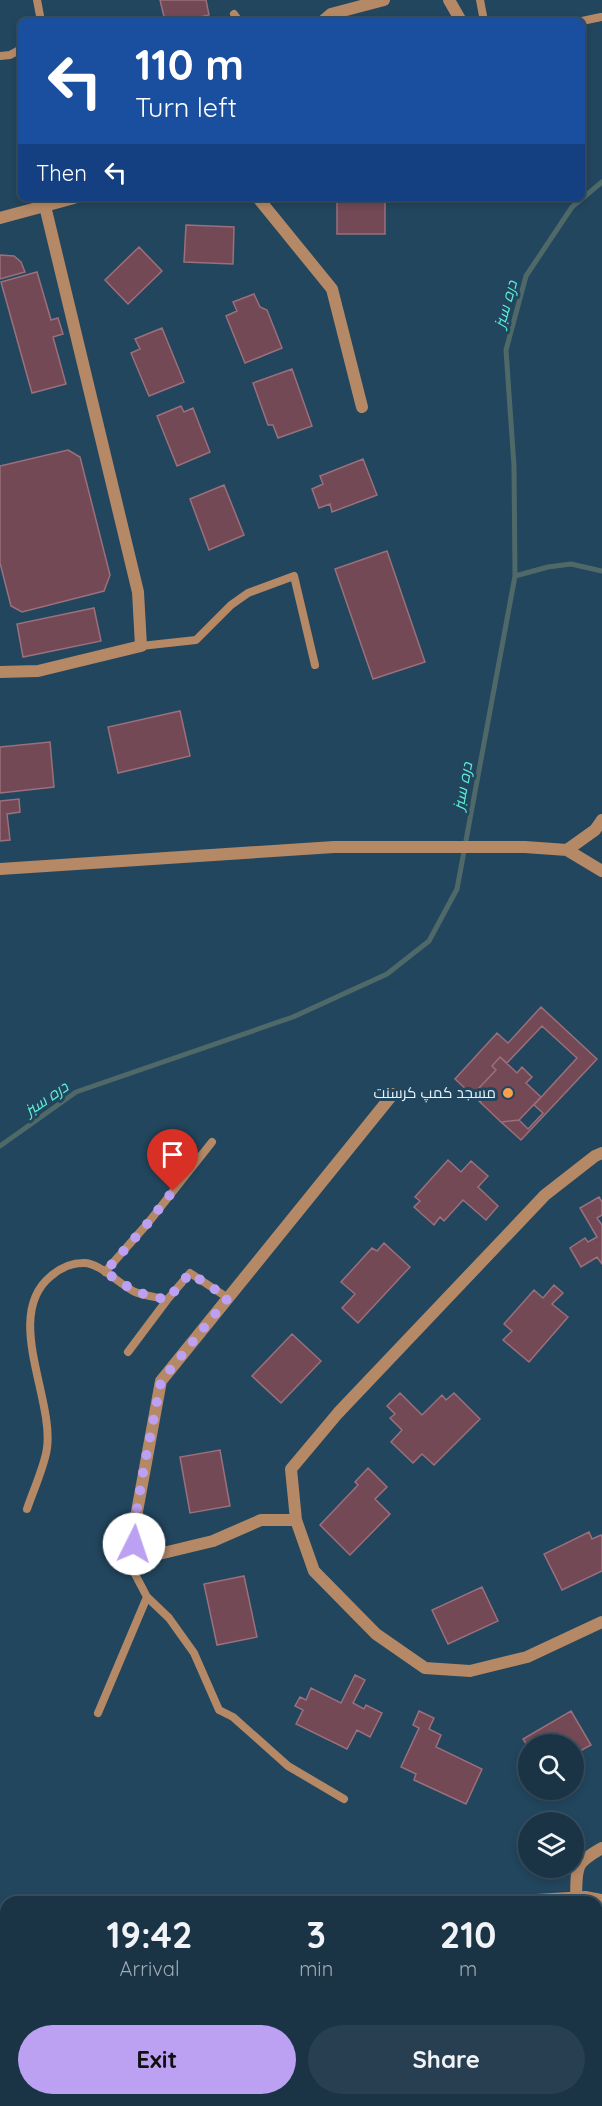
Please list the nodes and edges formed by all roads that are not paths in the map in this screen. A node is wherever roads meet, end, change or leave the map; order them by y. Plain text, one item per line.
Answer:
1 (37, 0) edge
2 (384, 0) edge
3 (449, 0) edge
4 (480, 0) edge
5 (601, 17) edge
6 (40, 18) edge
7 (326, 18) edge
8 (459, 18) edge
9 (483, 18) edge
10 (585, 20) edge
11 (18, 51) edge
12 (0, 56) edge
13 (63, 201) edge
14 (260, 201) edge
15 (45, 206) junction
16 (0, 218) edge
17 (362, 407) dead end
18 (141, 646) junction
19 (315, 665) dead end
20 (0, 672) edge
21 (602, 820) edge
22 (567, 850) junction
23 (0, 869) edge
24 (602, 871) edge
25 (393, 1094) dead end
26 (212, 1142) dead end
27 (602, 1153) edge
28 (105, 1272) junction
29 (228, 1298) junction
30 (167, 1300) junction
31 (128, 1352) dead end
32 (27, 1509) dead end
33 (296, 1520) junction
34 (134, 1560) junction
35 (147, 1597) junction
36 (602, 1622) edge
37 (98, 1713) dead end
38 (344, 1799) dead end
39 (602, 1848) edge
40 (576, 1896) edge

1 - 6 lane
2 - 7 street
3 - 8 street
4 - 9 lane
5 - 10 lane
11 - 12 lane
13 - 15 street
14 - 17 street
15 - 16 street
15 - 18 street
18 - 19 lane
18 - 20 street
21 - 22 street
22 - 23 street
22 - 24 street
25 - 29 street
26 - 28 lane
27 - 33 street
28 - 30 lane
28 - 32 lane
29 - 30 lane
29 - 34 street
30 - 31 lane
33 - 34 street
33 - 36 street
34 - 35 lane
35 - 37 lane
35 - 38 lane
39 - 40 street

